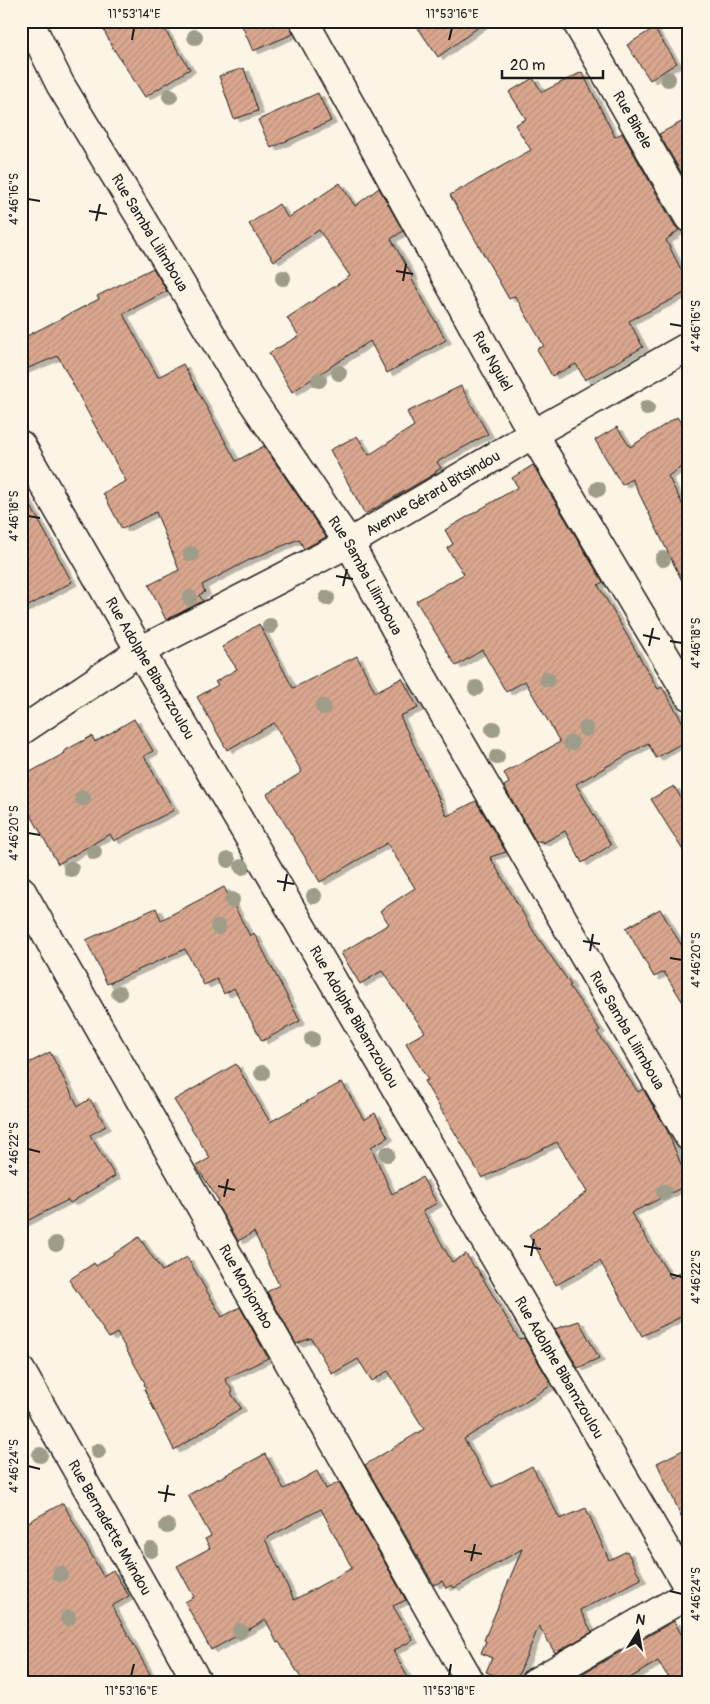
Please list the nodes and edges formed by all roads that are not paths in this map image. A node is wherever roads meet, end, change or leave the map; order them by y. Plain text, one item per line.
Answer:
1 (29, 21) edge
2 (304, 21) edge
3 (576, 21) edge
4 (689, 218) edge
5 (689, 346) edge
6 (533, 434) junction
7 (21, 445) edge
8 (350, 543) junction
9 (140, 651) junction
10 (689, 696) edge
11 (21, 731) edge
12 (21, 890) edge
13 (689, 1137) edge
14 (21, 1371) edge
15 (689, 1589) edge
16 (689, 1594) edge
17 (198, 1683) edge
18 (471, 1683) edge
19 (534, 1683) edge

1 - 8 street, Rue Samba Lilimboua
2 - 6 street, Rue Nguiel
3 - 4 street, Rue Bihele
5 - 6 street, Avenue Gérard Bitsindou
6 - 8 street, Avenue Gérard Bitsindou
6 - 10 street, Rue Nguiel
7 - 9 street, Rue Adolphe Bibamzoulou
8 - 9 street, Avenue Gérard Bitsindou
8 - 13 street, Rue Samba Lilimboua
9 - 11 street, Avenue Gérard Bitsindou
9 - 15 street, Rue Adolphe Bibamzoulou
12 - 18 street, Rue Monjombo
14 - 17 street, Rue Bernadette Mvindou
16 - 19 street

